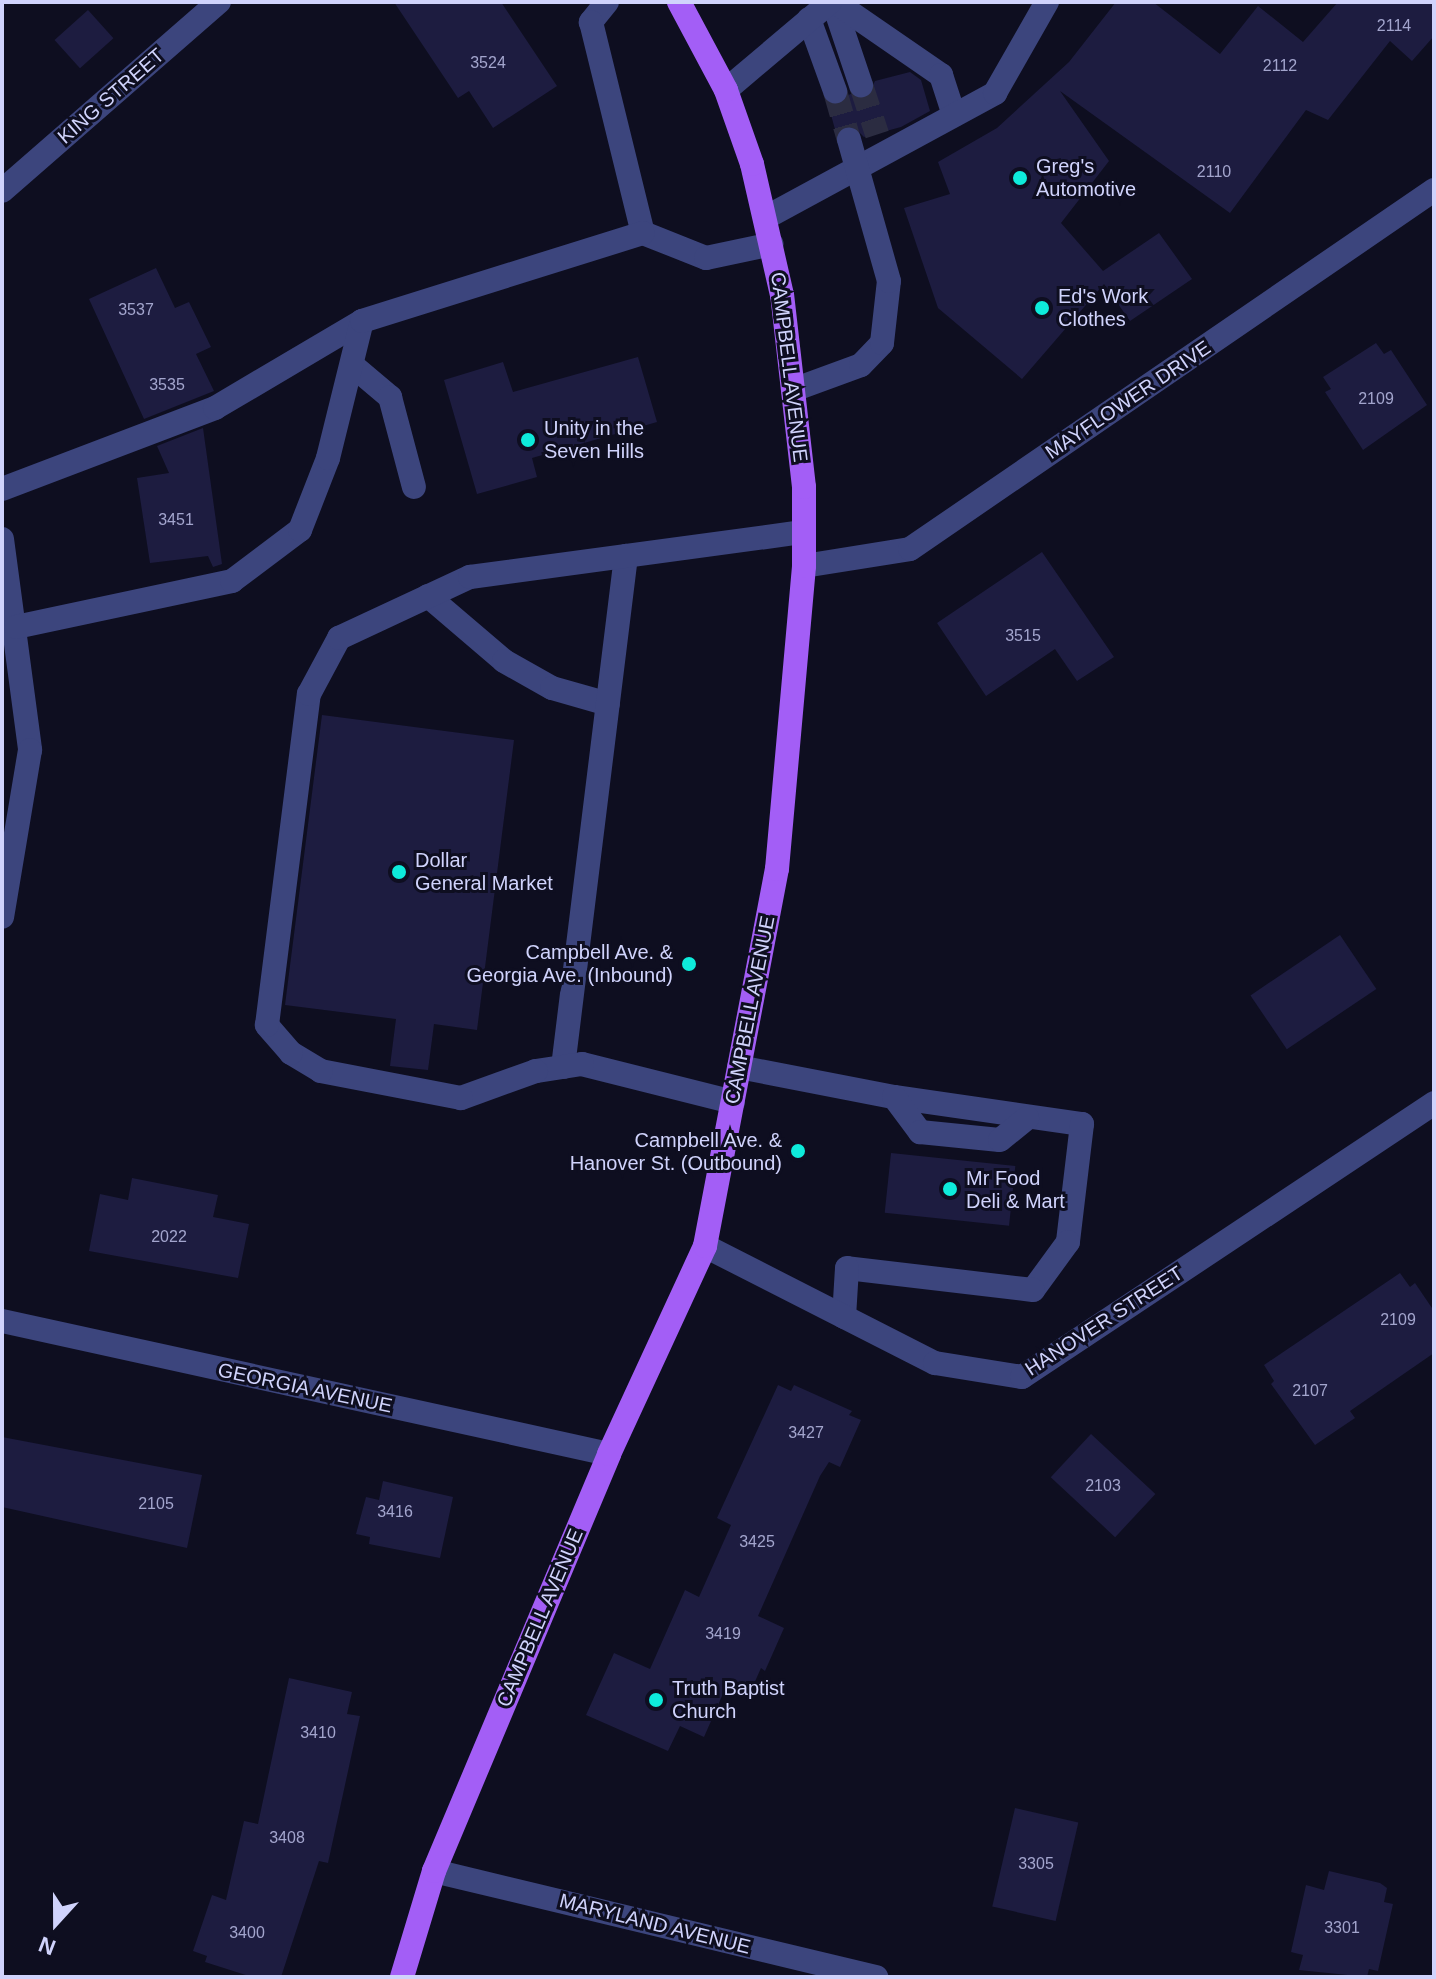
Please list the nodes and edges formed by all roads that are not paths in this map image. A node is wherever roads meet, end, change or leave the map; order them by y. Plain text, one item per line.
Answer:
1 (219, 2) edge
2 (607, 2) edge
3 (679, 2) edge
4 (833, 2) edge
5 (1047, 2) edge
6 (809, 19) junction
7 (861, 85) tunnel mouth
8 (726, 90) junction
9 (835, 91) tunnel mouth
10 (954, 115) junction
11 (849, 140) tunnel mouth
12 (857, 167) junction
13 (1434, 190) edge
14 (2, 191) edge
15 (767, 217) junction
16 (643, 233) junction
17 (772, 244) junction
18 (362, 321) junction
19 (352, 365) junction
20 (793, 390) junction
21 (414, 487) dead end
22 (2, 489) edge
23 (803, 532) junction
24 (2, 539) edge
25 (626, 556) junction
26 (804, 566) junction
27 (428, 596) junction
28 (16, 627) junction
29 (608, 704) junction
30 (2, 917) edge
31 (563, 1067) junction
32 (739, 1067) junction
33 (733, 1102) junction
34 (1434, 1103) edge
35 (705, 1246) junction
36 (844, 1317) junction
37 (2, 1321) edge
38 (609, 1454) junction
39 (434, 1871) junction
40 (402, 1977) edge
41 (876, 1977) edge

1 - 14 street, KING STREET
2 - 16 street
3 - 8 main road, CAMPBELL AVENUE
4 - 6 street
4 - 7 street
4 - 10 street
5 - 10 street
6 - 8 street
6 - 9 street
8 - 15 main road, CAMPBELL AVENUE
10 - 12 street
11 - 12 street
12 - 15 street
12 - 20 street
13 - 26 street, MAYFLOWER DRIVE
15 - 17 main road, CAMPBELL AVENUE
16 - 17 street
16 - 18 street
17 - 20 main road, CAMPBELL AVENUE
18 - 19 street
18 - 22 street
19 - 21 street
19 - 28 street
20 - 23 main road, CAMPBELL AVENUE
23 - 25 street
23 - 26 main road, CAMPBELL AVENUE
24 - 28 street
25 - 27 street
25 - 29 street
26 - 32 main road, CAMPBELL AVENUE
27 - 29 street
27 - 31 street
28 - 30 street
29 - 31 street
31 - 33 street
32 - 33 main road, CAMPBELL AVENUE
32 - 36 street
33 - 35 main road, CAMPBELL AVENUE
34 - 36 street, HANOVER STREET
35 - 36 street, HANOVER STREET
35 - 38 main road, CAMPBELL AVENUE
37 - 38 street, GEORGIA AVENUE
38 - 39 main road, CAMPBELL AVENUE
39 - 40 main road, CAMPBELL AVENUE
39 - 41 street, MARYLAND AVENUE

